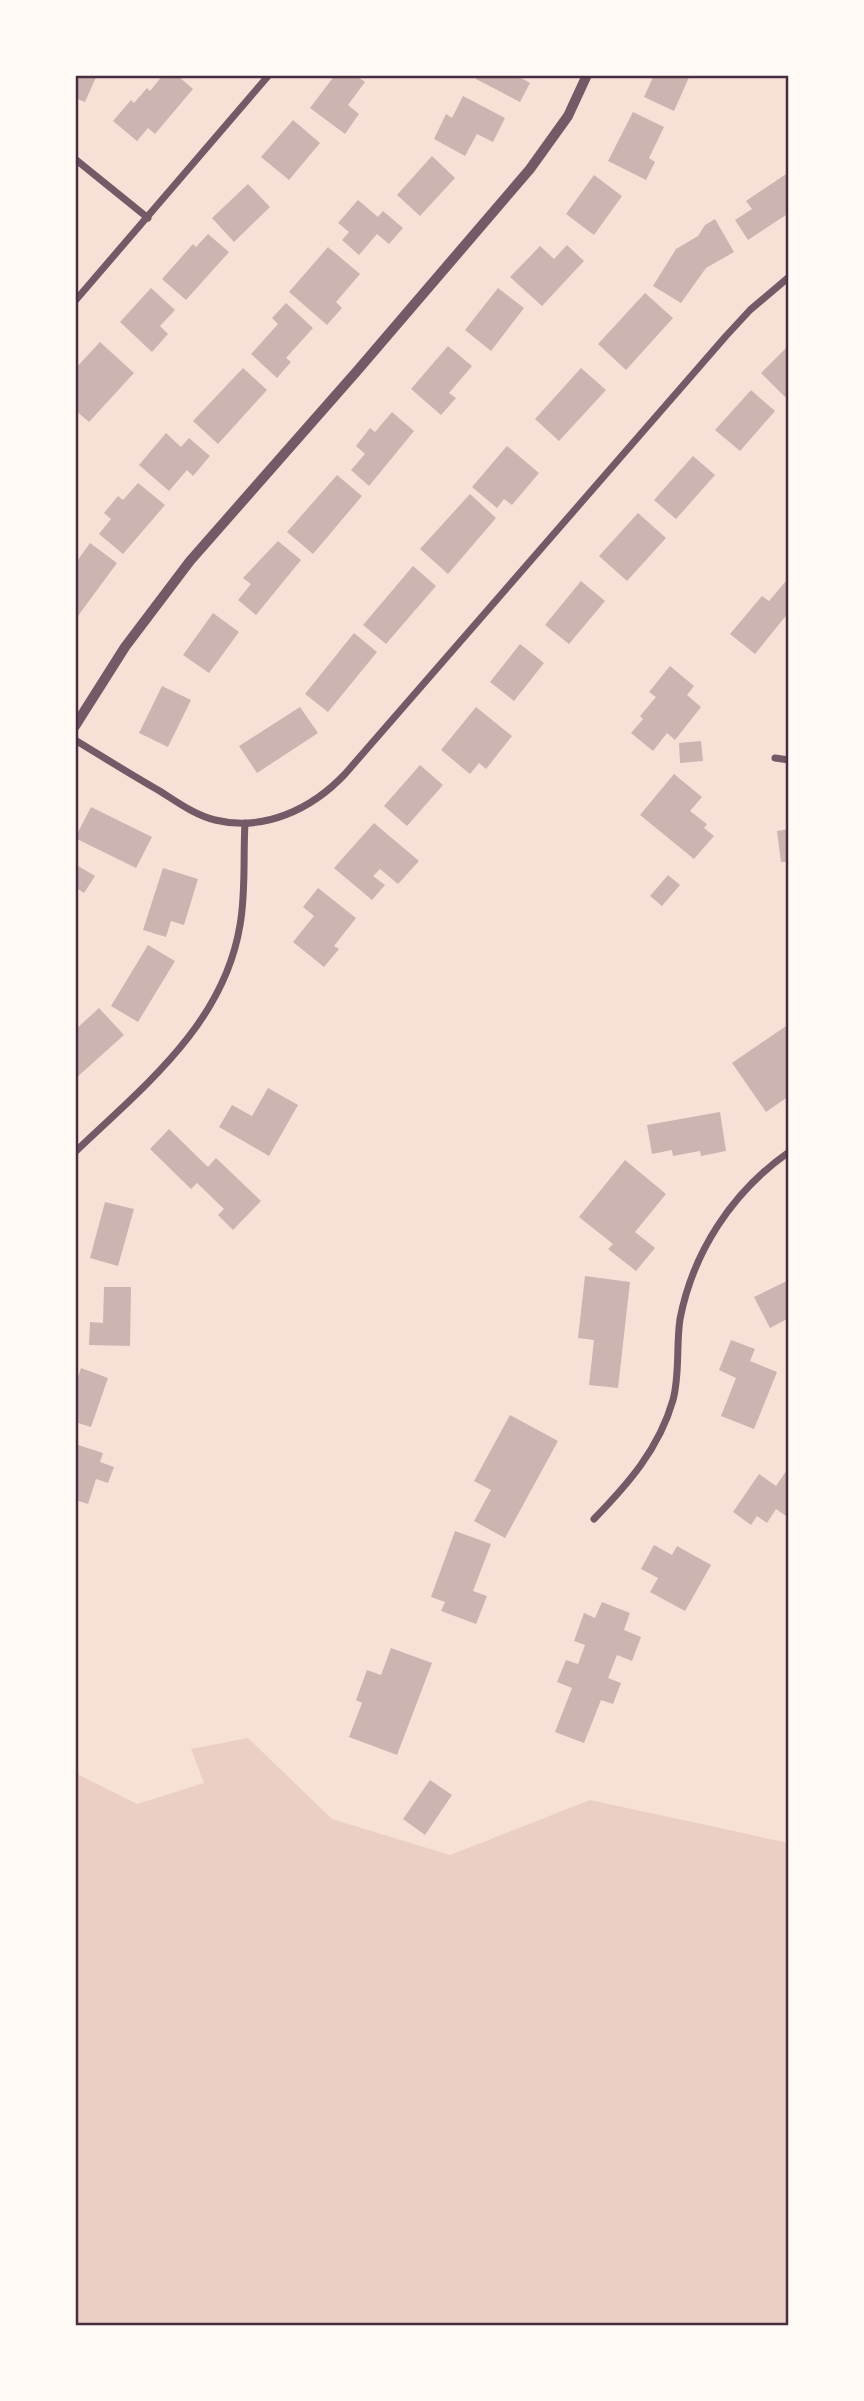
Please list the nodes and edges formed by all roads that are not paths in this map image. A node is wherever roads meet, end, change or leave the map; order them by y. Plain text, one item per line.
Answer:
1 (268, 75) edge
2 (587, 75) edge
3 (75, 159) edge
4 (148, 218) junction
5 (789, 276) edge
6 (75, 301) edge
7 (75, 726) edge
8 (75, 740) edge
9 (775, 758) dead end
10 (789, 760) edge
11 (245, 823) junction
12 (75, 1152) edge
13 (789, 1152) edge
14 (594, 1519) dead end

1 - 4 street
2 - 7 street
3 - 4 street
4 - 6 street
5 - 11 street
8 - 11 street
9 - 10 street
11 - 12 street
13 - 14 street

